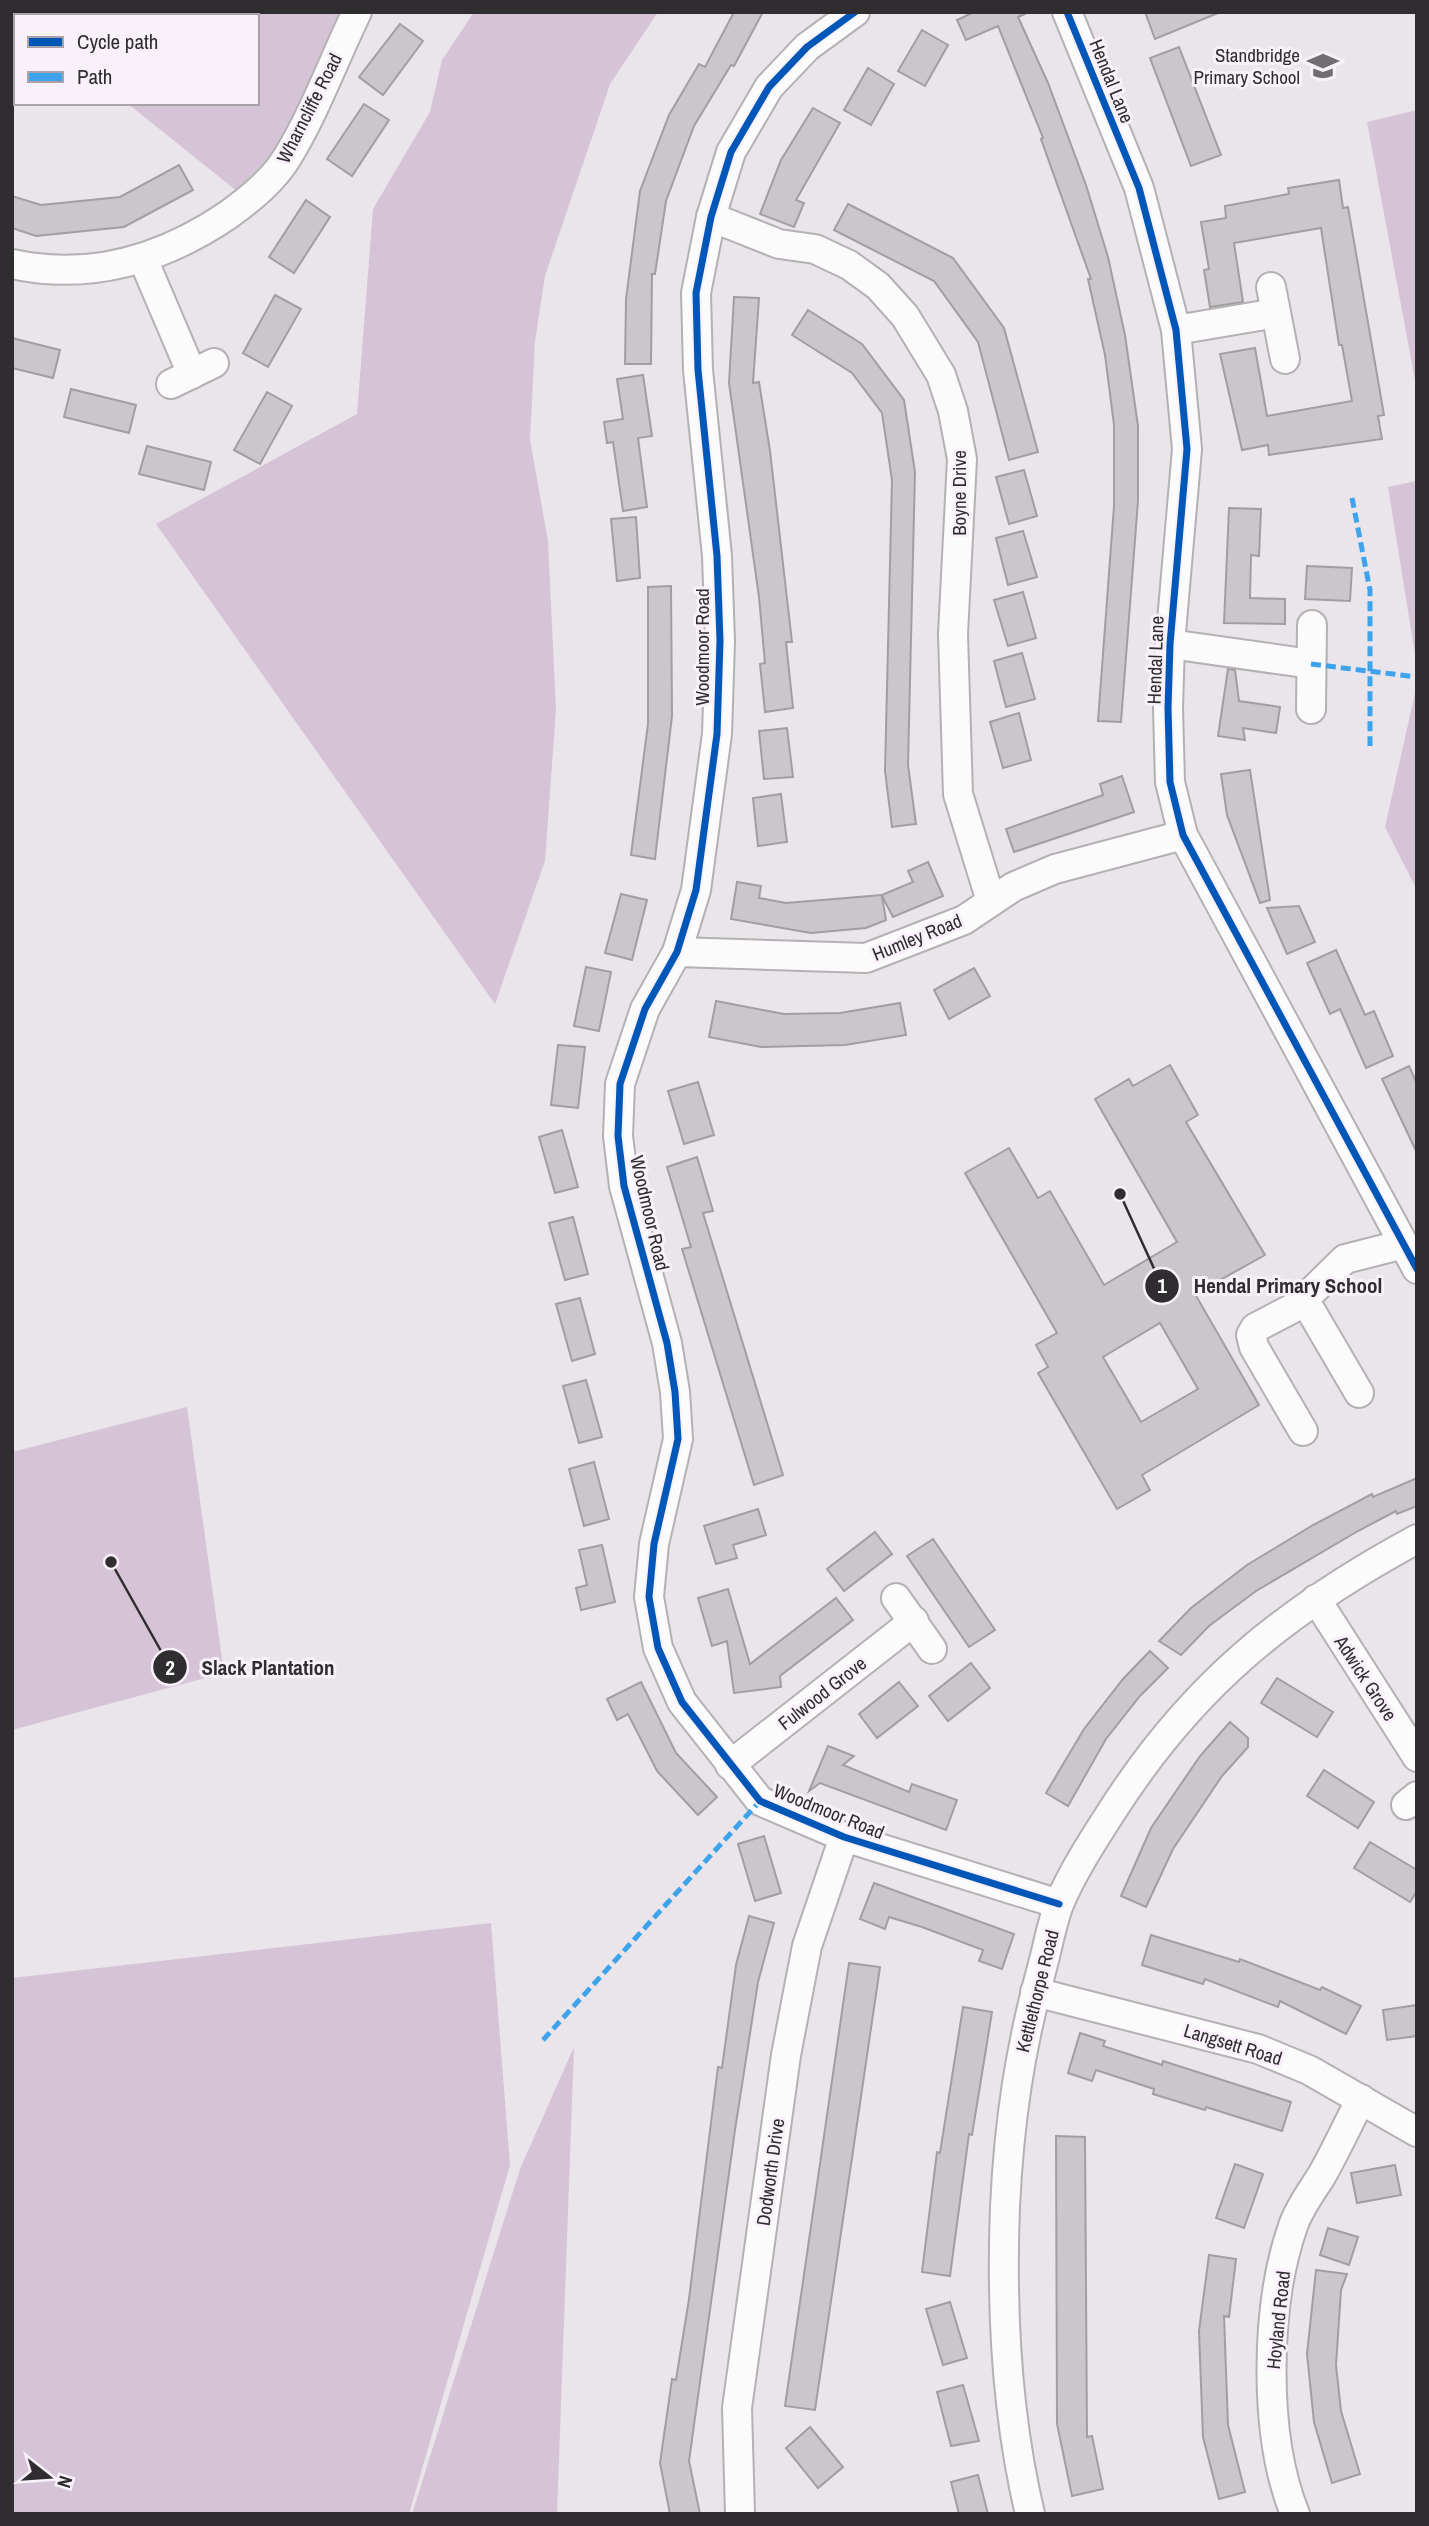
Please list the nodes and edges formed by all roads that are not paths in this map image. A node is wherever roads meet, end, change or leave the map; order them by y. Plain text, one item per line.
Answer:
1 (357, 12) edge
2 (855, 12) edge
3 (1067, 12) edge
4 (711, 216) junction
5 (143, 259) junction
6 (12, 264) edge
7 (1176, 330) junction
8 (1284, 359) dead end
9 (192, 374) dead end
10 (1312, 625) dead end
11 (1170, 644) junction
12 (1311, 664) junction
13 (1311, 709) dead end
14 (1183, 835) junction
15 (991, 901) junction
16 (677, 952) junction
17 (1404, 1244) junction
18 (1417, 1269) edge
19 (1304, 1299) junction
20 (1359, 1393) dead end
21 (1303, 1431) dead end
22 (1417, 1539) edge
23 (896, 1598) dead end
24 (1316, 1599) junction
25 (914, 1621) junction
26 (932, 1649) dead end
27 (1417, 1757) edge
28 (730, 1765) junction
29 (844, 1837) junction
30 (1059, 1904) junction
31 (1035, 1992) junction
32 (1361, 2099) junction
33 (1417, 2132) edge
34 (740, 2514) edge
35 (1030, 2514) edge
36 (1296, 2514) edge

1 - 5 street, Wharncliffe Road
2 - 4 street, Woodmoor Road
3 - 7 street, Hendal Lane
4 - 15 street, Boyne Drive
4 - 16 street, Woodmoor Road
5 - 6 street, Wharncliffe Road
5 - 9 street
7 - 8 street
7 - 11 street, Hendal Lane
10 - 12 street
11 - 12 street, Hendal Lane
11 - 14 street, Hendal Lane
12 - 13 street
14 - 15 street, Humley Road
14 - 17 street, Hendal Lane
15 - 16 street, Humley Road
16 - 28 street, Woodmoor Road
17 - 18 street, Hendal Lane
17 - 19 street
19 - 20 street
19 - 21 street
22 - 24 street, Kettlethorpe Road
23 - 25 street
24 - 27 street, Adwick Grove
24 - 30 street, Kettlethorpe Road
25 - 26 street
25 - 28 street, Fulwood Grove
28 - 29 street, Woodmoor Road
29 - 30 street, Woodmoor Road
29 - 34 street, Dodworth Drive
30 - 31 street, Kettlethorpe Road
31 - 32 street, Langsett Road
31 - 35 street, Kettlethorpe Road
32 - 33 street, Langsett Road
32 - 36 street, Hoyland Road

